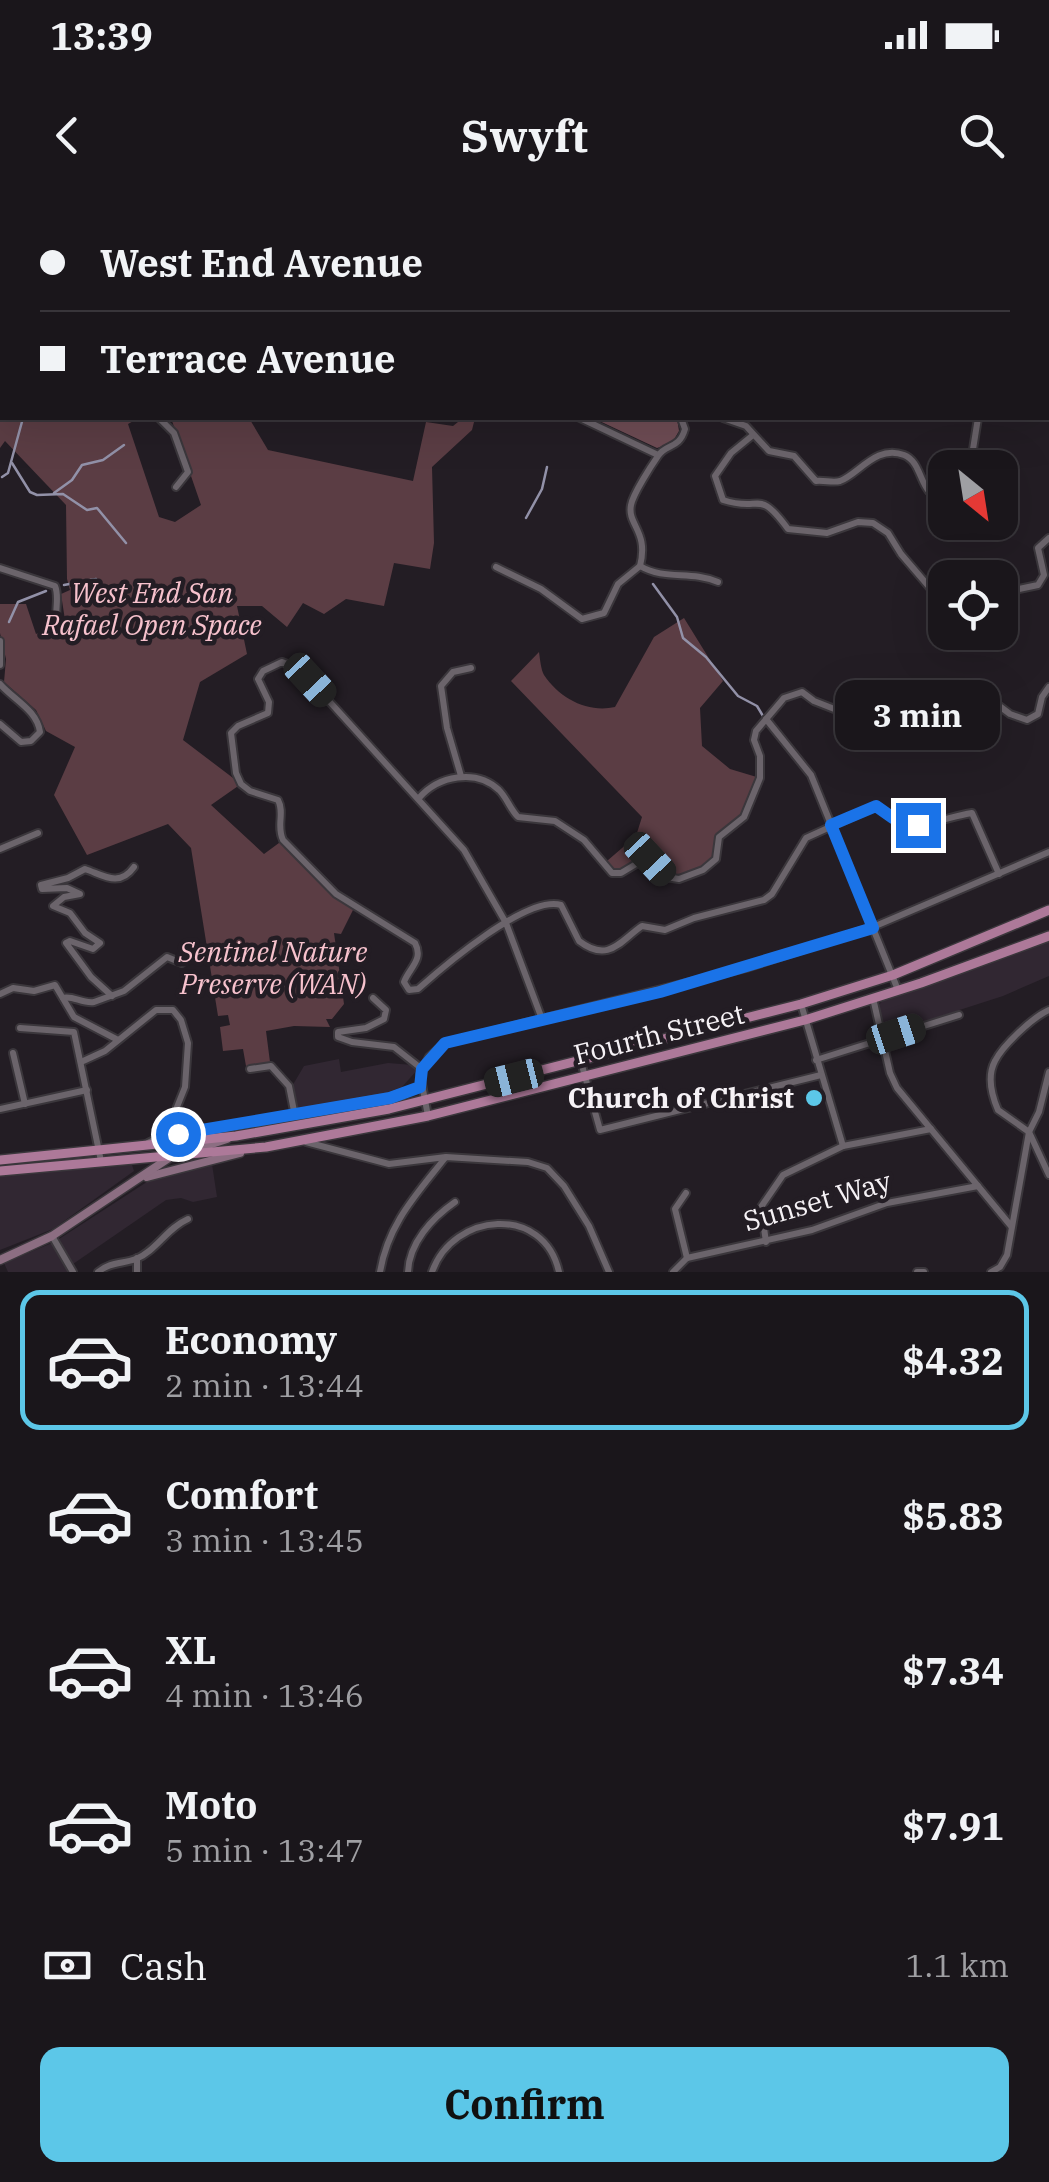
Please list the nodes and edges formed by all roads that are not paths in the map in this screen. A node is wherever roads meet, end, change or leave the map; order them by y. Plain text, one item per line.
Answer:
1 (162, 420) edge
2 (584, 420) edge
3 (681, 420) edge
4 (729, 420) edge
5 (978, 420) edge
6 (753, 435) junction
7 (973, 450) edge
8 (658, 455) junction
9 (176, 487) dead end
10 (928, 492) edge
11 (1049, 538) edge
12 (640, 566) junction
13 (496, 567) dead end
14 (0, 568) edge
15 (718, 582) dead end
16 (928, 586) edge
17 (1018, 589) edge
18 (61, 630) dead end
19 (0, 642) edge
20 (0, 665) edge
21 (471, 668) dead end
22 (0, 684) edge
23 (1049, 687) edge
24 (766, 719) junction
25 (0, 724) edge
26 (461, 776) junction
27 (419, 798) junction
28 (831, 825) junction
29 (38, 833) dead end
30 (1, 846) edge
31 (1049, 852) edge
32 (134, 867) dead end
33 (999, 874) junction
34 (1049, 910) edge
35 (506, 923) junction
36 (873, 928) junction
37 (1049, 936) edge
38 (182, 963) dead end
39 (893, 975) junction
40 (898, 990) junction
41 (0, 994) edge
42 (112, 996) junction
43 (63, 998) junction
44 (373, 998) dead end
45 (872, 998) junction
46 (801, 1004) junction
47 (1049, 1010) edge
48 (959, 1015) dead end
49 (542, 1020) junction
50 (805, 1020) junction
51 (20, 1028) dead end
52 (884, 1037) junction
53 (118, 1040) junction
54 (13, 1053) dead end
55 (816, 1060) junction
56 (81, 1062) junction
57 (581, 1062) junction
58 (250, 1068) dead end
59 (422, 1069) junction
60 (1049, 1072) edge
61 (821, 1075) junction
62 (584, 1077) junction
63 (420, 1087) junction
64 (88, 1090) junction
65 (424, 1100) junction
66 (25, 1104) junction
67 (0, 1109) edge
68 (294, 1116) junction
69 (428, 1116) junction
70 (932, 1128) junction
71 (1029, 1132) junction
72 (236, 1136) junction
73 (177, 1139) junction
74 (304, 1142) junction
75 (266, 1146) junction
76 (843, 1146) junction
77 (101, 1156) junction
78 (174, 1156) junction
79 (446, 1157) junction
80 (140, 1159) junction
81 (0, 1160) edge
82 (128, 1160) junction
83 (0, 1171) edge
84 (1049, 1175) edge
85 (134, 1182) junction
86 (978, 1186) junction
87 (686, 1193) dead end
88 (455, 1202) dead end
89 (188, 1220) dead end
90 (1011, 1226) junction
91 (52, 1236) junction
92 (766, 1242) junction
93 (136, 1258) junction
94 (687, 1258) junction
95 (0, 1263) edge
96 (3, 1272) edge
97 (73, 1272) edge
98 (98, 1272) edge
99 (137, 1272) edge
100 (380, 1272) edge
101 (408, 1272) edge
102 (432, 1272) edge
103 (559, 1272) edge
104 (609, 1272) edge
105 (673, 1272) edge
106 (917, 1272) edge
107 (924, 1272) edge
108 (992, 1272) edge

1 - 9 street
2 - 8 street
3 - 8 street
4 - 6 street
5 - 7 street
6 - 10 street
6 - 16 street
8 - 12 street
11 - 17 street
12 - 13 street
12 - 15 street
14 - 18 street
19 - 20 street
21 - 26 street
22 - 25 street
23 - 24 street
24 - 26 street
24 - 28 street
26 - 27 street
27 - 35 street
27 - 35 street
28 - 33 street
28 - 35 street
28 - 36 street
29 - 30 street
31 - 33 street
32 - 42 street
33 - 36 street
34 - 39 main road, Fourth Street
35 - 49 street
36 - 39 street
36 - 49 street
37 - 40 main road, Fourth Street
38 - 42 street
39 - 40 street
39 - 46 main road, Fourth Street
40 - 45 main road, Fourth Street
41 - 43 street
42 - 43 street
43 - 53 street
44 - 59 street
45 - 50 main road, Fourth Street
45 - 52 street
46 - 50 street
46 - 57 main road, Fourth Street
47 - 71 street
48 - 52 street
49 - 59 street
50 - 55 street
50 - 62 main road, Fourth Street
51 - 56 street
52 - 55 street
52 - 70 street
53 - 56 street
53 - 73 street
54 - 66 street
55 - 61 street
56 - 64 street
57 - 62 street
57 - 65 main road, Fourth Street
58 - 68 street
59 - 63 street
60 - 71 street
61 - 62 street
61 - 76 street
62 - 69 main road, Fourth Street
63 - 65 street
63 - 68 street
64 - 66 street
64 - 77 street
65 - 69 street
65 - 72 main road, Fourth Street
66 - 67 street
68 - 73 street
69 - 74 main road, Fourth Street
70 - 76 street
70 - 86 street
71 - 84 street
71 - 90 street
72 - 73 main road
72 - 78 main road, Fourth Street
73 - 77 main road
73 - 80 main road
74 - 75 main road, Fourth Street
74 - 79 street
75 - 78 main road, Fourth Street
75 - 85 main road, Fourth Street
76 - 92 street
77 - 81 main road
77 - 82 main road
77 - 83 main road
78 - 80 main road
78 - 85 main road, Fourth Street
79 - 100 street
79 - 104 street
80 - 82 main road
82 - 85 main road
85 - 91 main road, Fourth Street
86 - 90 street
86 - 92 street, Sunset Way
87 - 94 street
88 - 101 street
89 - 93 street
90 - 108 street
91 - 95 main road, Fourth Street
91 - 97 street
92 - 94 street, Sunset Way
93 - 98 street
93 - 99 street
94 - 105 street
95 - 96 main road
102 - 103 street
106 - 107 street

